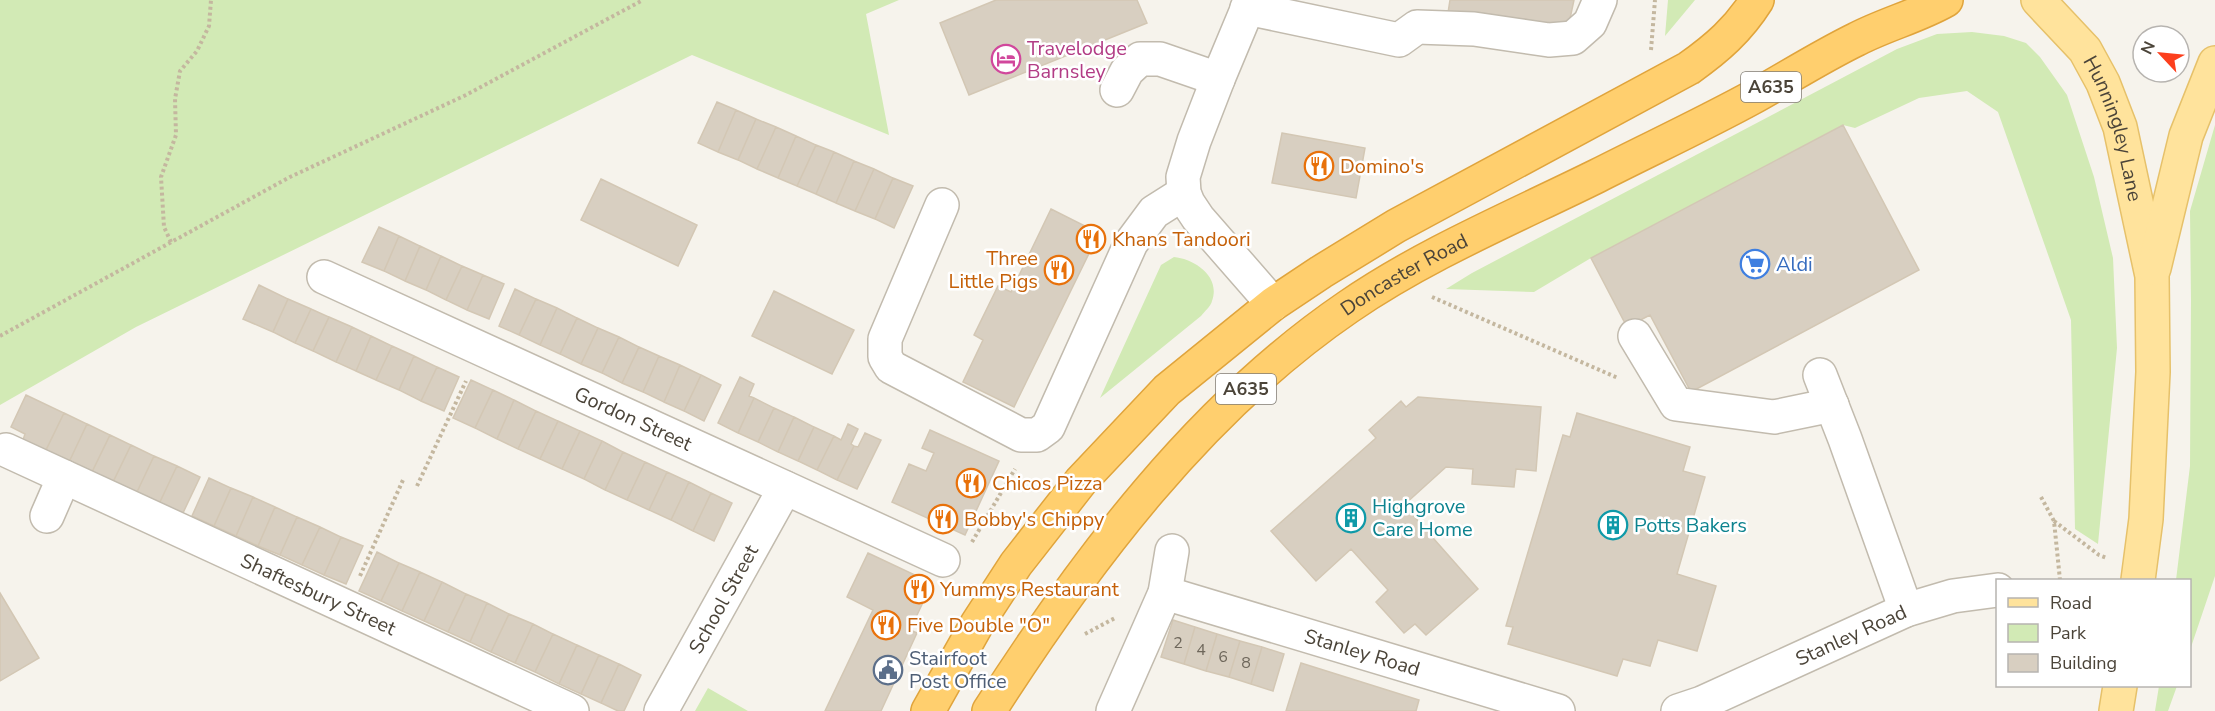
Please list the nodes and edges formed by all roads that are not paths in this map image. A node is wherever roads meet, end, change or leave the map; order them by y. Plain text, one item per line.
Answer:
1 (1600, 0) edge
2 (1757, 0) edge
3 (1946, 0) edge
4 (2038, 0) edge
5 (1249, 4) edge
6 (2215, 63) edge
7 (1218, 79) junction
8 (1117, 90) dead end
9 (1184, 193) junction
10 (942, 205) dead end
11 (2152, 276) junction
12 (324, 277) dead end
13 (1274, 304) junction
14 (1635, 336) dead end
15 (1820, 375) dead end
16 (1832, 405) junction
17 (6, 450) dead end
18 (64, 477) junction
19 (785, 488) junction
20 (47, 516) dead end
21 (1172, 551) dead end
22 (943, 560) road end
23 (2139, 574) edge
24 (1996, 590) edge
25 (1165, 593) junction
26 (1906, 610) junction
27 (2120, 687) edge
28 (1695, 708) edge
29 (572, 711) edge
30 (661, 711) edge
31 (928, 711) edge
32 (989, 711) edge
33 (1113, 711) edge
34 (1558, 711) edge
35 (2116, 711) edge

1 - 5 street
2 - 13 highway, A635
3 - 32 highway, Doncaster Road / A635
4 - 11 main road, Hunningley Lane
5 - 7 street
6 - 11 main road, Hunningley Lane
7 - 8 street
7 - 9 street
9 - 10 street
9 - 13 street
11 - 23 main road, Hunningley Lane
12 - 19 street, Gordon Street
13 - 31 highway, A635
14 - 16 street
15 - 16 street
16 - 26 street
17 - 18 street, Shaftesbury Street
18 - 20 street
18 - 29 street, Shaftesbury Street
19 - 22 street, Gordon Street
19 - 30 street, School Street
21 - 25 street
24 - 26 street, Stanley Road
25 - 33 street
25 - 34 street, Stanley Road
26 - 28 street, Stanley Road
27 - 35 main road

